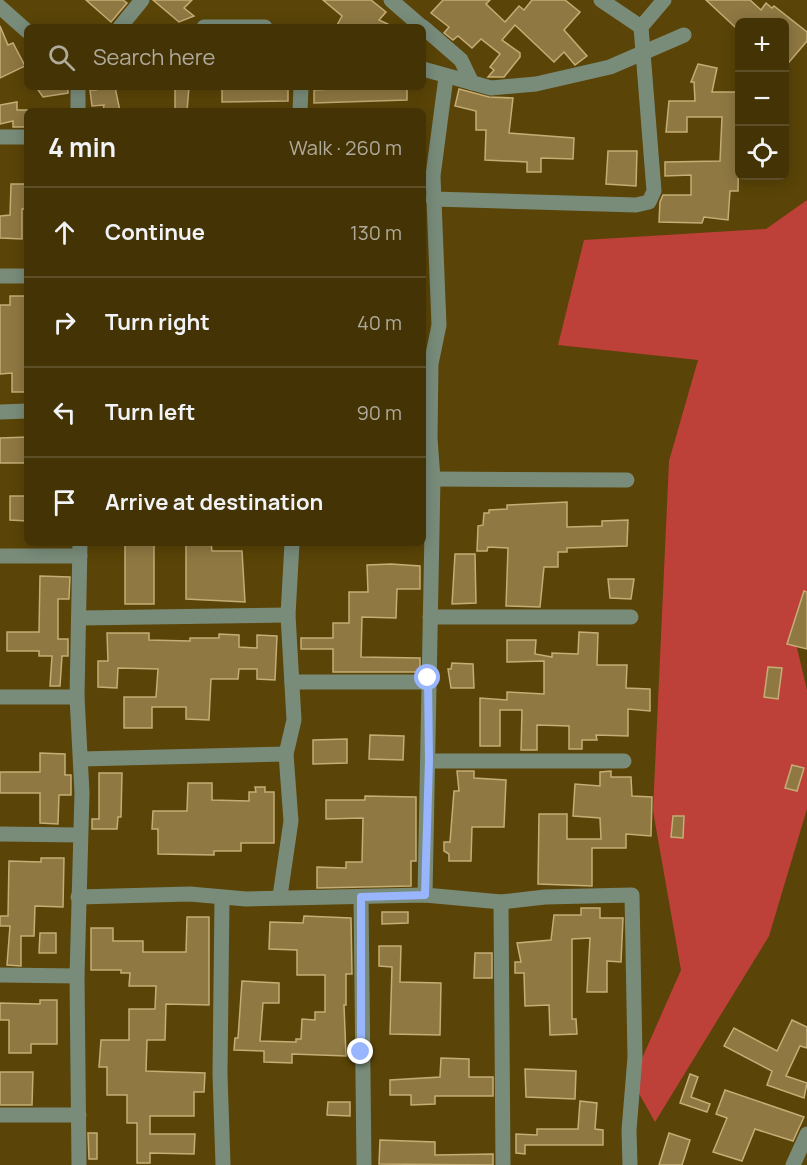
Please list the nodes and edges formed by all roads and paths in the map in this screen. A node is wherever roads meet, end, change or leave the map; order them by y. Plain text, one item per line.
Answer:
1 (142, 0) edge
2 (390, 0) edge
3 (601, 0) edge
4 (664, 0) edge
5 (0, 7) edge
6 (122, 24) edge
7 (419, 24) edge
8 (641, 27) junction
9 (24, 29) edge
10 (426, 30) edge
11 (684, 35) dead end
12 (643, 52) junction
13 (426, 70) edge
14 (446, 77) junction
15 (472, 84) junction
16 (78, 90) edge
17 (301, 90) edge
18 (78, 108) edge
19 (300, 108) edge
20 (0, 137) edge
21 (24, 137) edge
22 (433, 199) junction
23 (0, 276) edge
24 (24, 276) edge
25 (24, 411) edge
26 (0, 412) edge
27 (426, 438) edge
28 (433, 479) junction
29 (627, 480) dead end
30 (292, 546) edge
31 (80, 549) edge
32 (0, 556) edge
33 (288, 615) junction
34 (430, 617) junction
35 (631, 617) dead end
36 (80, 618) junction
37 (292, 682) junction
38 (429, 682) junction
39 (0, 697) edge
40 (77, 697) junction
41 (286, 754) junction
42 (81, 759) junction
43 (429, 760) junction
44 (624, 761) dead end
45 (0, 834) edge
46 (80, 835) junction
47 (425, 895) junction
48 (280, 896) junction
49 (78, 897) junction
50 (361, 897) junction
51 (222, 898) junction
52 (501, 902) junction
53 (0, 975) edge
54 (77, 976) junction
55 (0, 1114) edge
56 (79, 1115) junction
57 (807, 1134) edge
58 (79, 1165) edge
59 (223, 1165) edge
60 (364, 1165) edge
61 (503, 1165) edge
62 (630, 1165) edge
63 (792, 1165) edge

1 - 6 street
2 - 7 street
3 - 8 street
4 - 8 street
5 - 9 street
8 - 12 street
10 - 15 street
11 - 12 street
12 - 15 street
12 - 22 street
13 - 14 street
14 - 15 street
14 - 22 street
16 - 18 street
17 - 19 street
20 - 21 street
22 - 27 street
23 - 24 street
25 - 26 street
27 - 28 street
28 - 29 street
28 - 34 street
30 - 33 street
31 - 32 street
31 - 36 street
33 - 36 street
33 - 37 street
34 - 35 street
34 - 38 street
36 - 40 street
37 - 38 street
37 - 41 street
38 - 43 street
39 - 40 street
40 - 42 street
41 - 42 street
41 - 48 street
42 - 46 street
43 - 44 street
43 - 47 street
45 - 46 street
46 - 49 street
47 - 50 street
47 - 52 street
48 - 50 street
48 - 51 street
49 - 51 street
49 - 54 street
50 - 60 street
51 - 59 street
52 - 61 street
52 - 62 street
53 - 54 street
54 - 56 street
55 - 56 street
56 - 58 street
57 - 63 street

